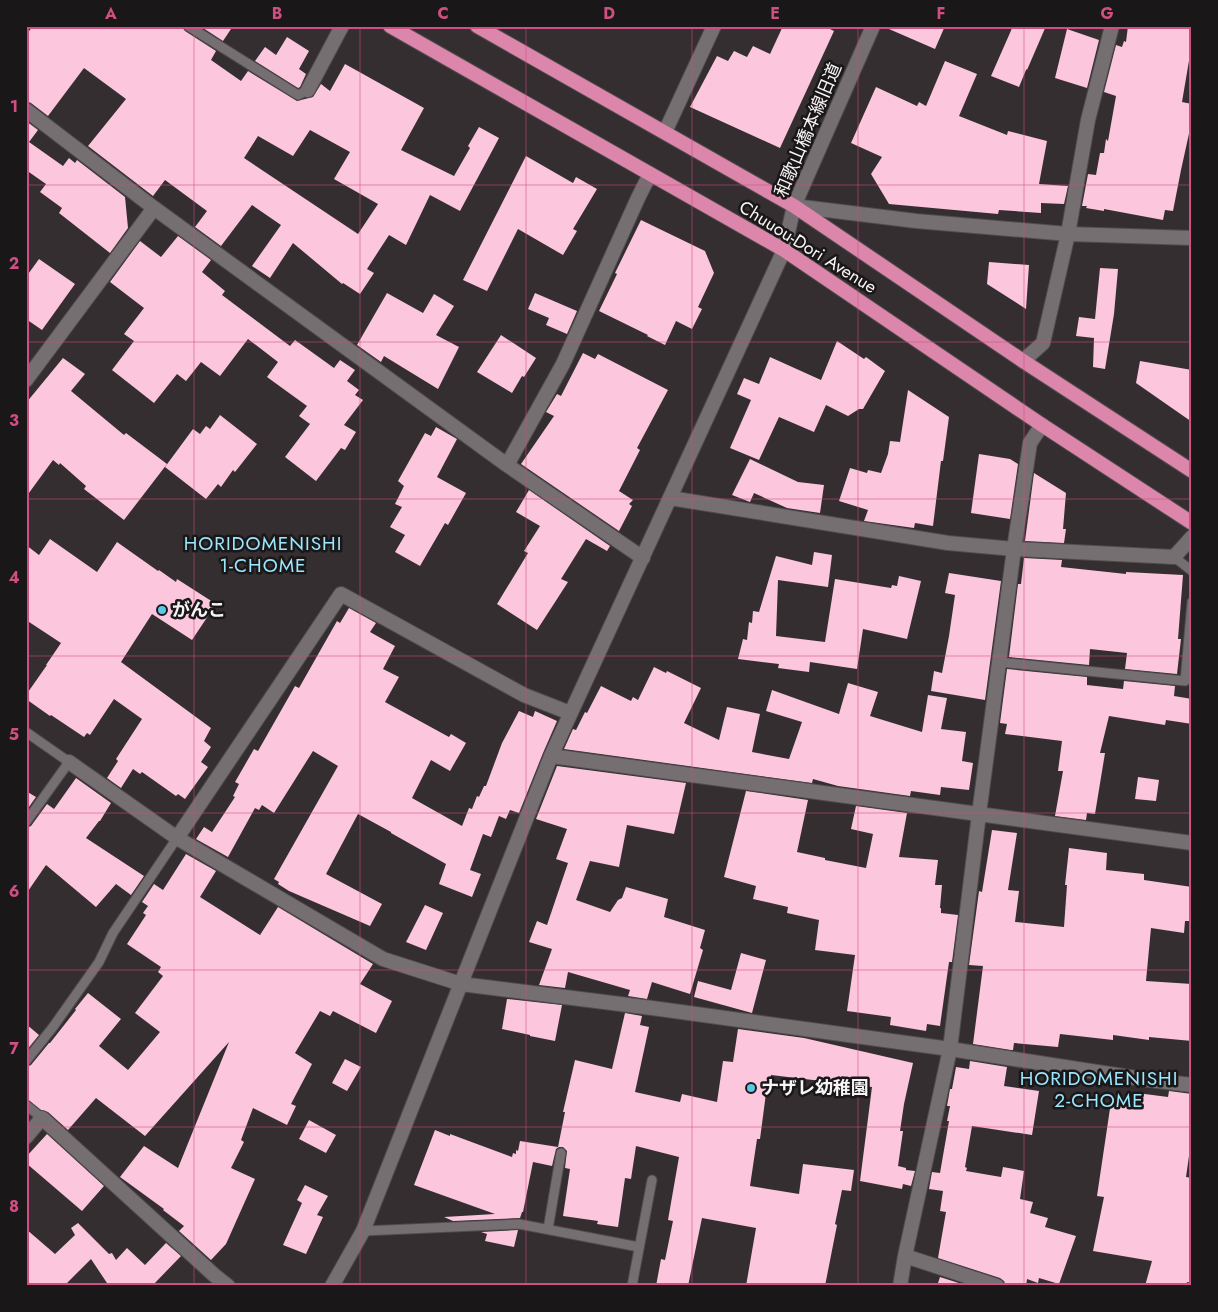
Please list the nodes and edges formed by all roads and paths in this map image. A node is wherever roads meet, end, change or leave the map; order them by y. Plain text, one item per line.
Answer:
1 (188, 26) edge
2 (342, 26) edge
3 (390, 26) edge
4 (477, 26) edge
5 (714, 26) edge
6 (873, 26) edge
7 (1112, 26) edge
8 (308, 90) joint
9 (26, 110) edge
10 (665, 132) junction
11 (650, 174) junction
12 (794, 206) junction
13 (154, 208) junction
14 (1068, 234) junction
15 (1192, 238) edge
16 (784, 250) junction
17 (1023, 361) junction
18 (26, 380) edge
19 (1042, 425) junction
20 (507, 465) junction
21 (1192, 471) edge
22 (670, 498) junction
23 (1192, 523) edge
24 (1192, 536) edge
25 (1014, 549) junction
26 (1174, 557) junction
27 (644, 558) junction
28 (1192, 571) edge
29 (1192, 602) edge
30 (999, 662) junction
31 (1188, 682) edge
32 (570, 713) junction
33 (26, 732) edge
34 (551, 756) junction
35 (69, 762) junction
36 (978, 814) junction
37 (26, 822) edge
38 (178, 838) junction
39 (1192, 842) edge
40 (461, 984) junction
41 (950, 1049) junction
42 (26, 1061) edge
43 (1192, 1085) edge
44 (26, 1105) edge
45 (42, 1118) junction
46 (26, 1137) edge
47 (561, 1153) dead end
48 (652, 1180) dead end
49 (548, 1229) junction
50 (363, 1231) junction
51 (639, 1247) junction
52 (905, 1256) junction
53 (228, 1286) edge
54 (332, 1286) edge
55 (632, 1286) edge
56 (900, 1286) edge
57 (998, 1286) edge

1 - 8 lane
2 - 8 street
3 - 11 highway, Chuuou-Dori Avenue
4 - 10 highway, Chuuou-Dori Avenue
5 - 10 street
6 - 12 street, 和歌山橋本線旧道
7 - 14 street
9 - 13 street
10 - 12 highway, Chuuou-Dori Avenue
11 - 16 highway, Chuuou-Dori Avenue
11 - 20 street
12 - 14 street
12 - 16 street, 和歌山橋本線旧道
12 - 17 highway, Chuuou-Dori Avenue
13 - 18 street
13 - 20 street
14 - 15 street
14 - 17 street
16 - 19 highway, Chuuou-Dori Avenue
16 - 22 street, 和歌山橋本線旧道
17 - 21 highway, Chuuou-Dori Avenue
19 - 23 highway, Chuuou-Dori Avenue
19 - 25 street
20 - 27 street
22 - 25 street
22 - 27 street, 和歌山橋本線旧道
24 - 26 street
25 - 26 street
25 - 30 street
26 - 28 lane
27 - 32 street, 和歌山橋本線旧道
29 - 31 lane
30 - 31 lane
30 - 36 street
32 - 34 street, 和歌山橋本線旧道
32 - 38 street
33 - 35 lane
34 - 36 street
34 - 40 street, 和歌山橋本線旧道
35 - 37 lane
35 - 38 street
36 - 39 street
36 - 41 street
38 - 40 street
38 - 42 lane
40 - 41 street
40 - 50 street, 和歌山橋本線旧道
41 - 43 street
41 - 52 street
44 - 45 lane
45 - 46 street
45 - 53 street
47 - 49 lane
48 - 51 lane
49 - 50 lane
49 - 51 lane
50 - 54 street, 和歌山橋本線旧道
51 - 55 lane
52 - 56 street
52 - 57 street

